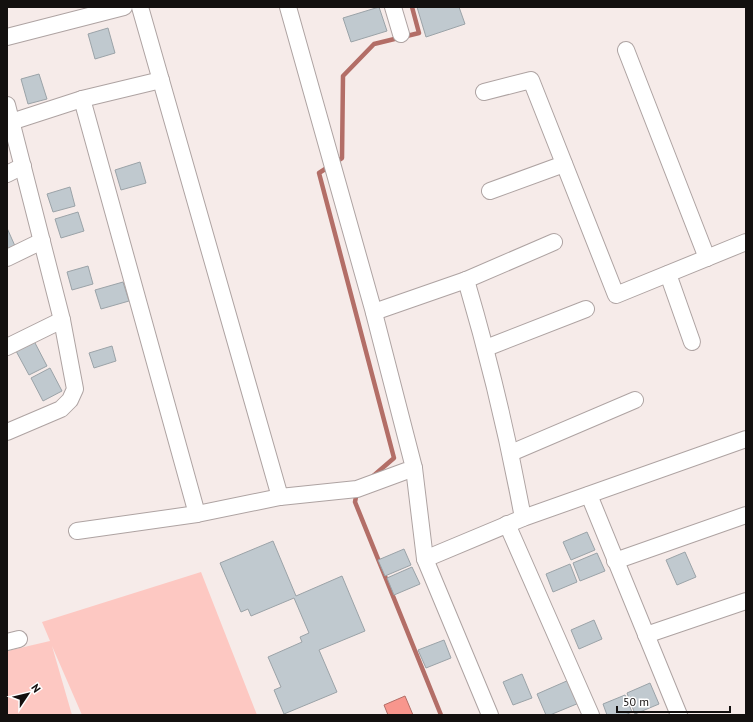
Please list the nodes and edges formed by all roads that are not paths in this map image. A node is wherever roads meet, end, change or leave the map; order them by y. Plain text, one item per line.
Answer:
1 (124, 7) edge
2 (140, 7) edge
3 (288, 7) edge
4 (393, 7) edge
5 (401, 34) dead end
6 (7, 37) edge
7 (626, 50) dead end
8 (161, 80) junction
9 (484, 92) dead end
10 (82, 99) junction
11 (7, 105) edge
12 (11, 122) junction
13 (564, 164) junction
14 (23, 166) junction
15 (7, 174) edge
16 (490, 191) dead end
17 (42, 241) junction
18 (554, 242) dead end
19 (746, 242) edge
20 (7, 258) edge
21 (707, 258) junction
22 (668, 274) junction
23 (466, 280) junction
24 (586, 309) dead end
25 (374, 312) junction
26 (62, 320) junction
27 (692, 342) dead end
28 (7, 346) edge
29 (486, 348) junction
30 (635, 400) dead end
31 (7, 432) edge
32 (746, 440) edge
33 (511, 452) junction
34 (414, 468) junction
35 (589, 495) junction
36 (280, 497) junction
37 (197, 514) junction
38 (746, 515) edge
39 (523, 518) junction
40 (506, 524) junction
41 (77, 531) dead end
42 (425, 560) junction
43 (615, 561) junction
44 (746, 601) edge
45 (646, 635) junction
46 (490, 715) edge
47 (591, 715) edge
48 (679, 715) edge

1 - 6 street
2 - 8 street
3 - 25 street
4 - 5 street
7 - 21 street
8 - 10 street
8 - 36 street
9 - 13 street
10 - 12 street
10 - 37 street
11 - 12 street
12 - 14 street
13 - 16 street
13 - 22 street
14 - 15 street
14 - 17 street
17 - 20 street
17 - 26 street
18 - 23 street
19 - 21 street
21 - 22 street
22 - 27 street
23 - 25 street
23 - 29 street
24 - 29 street
25 - 34 street
26 - 28 street
26 - 31 street
29 - 33 street
30 - 33 street
32 - 35 street
33 - 39 street
34 - 36 street
34 - 42 street
35 - 39 street
35 - 43 street
36 - 37 street
37 - 41 street
38 - 43 street
39 - 40 street
40 - 42 street
40 - 47 street
42 - 46 street
43 - 45 street
44 - 45 street
45 - 48 street

